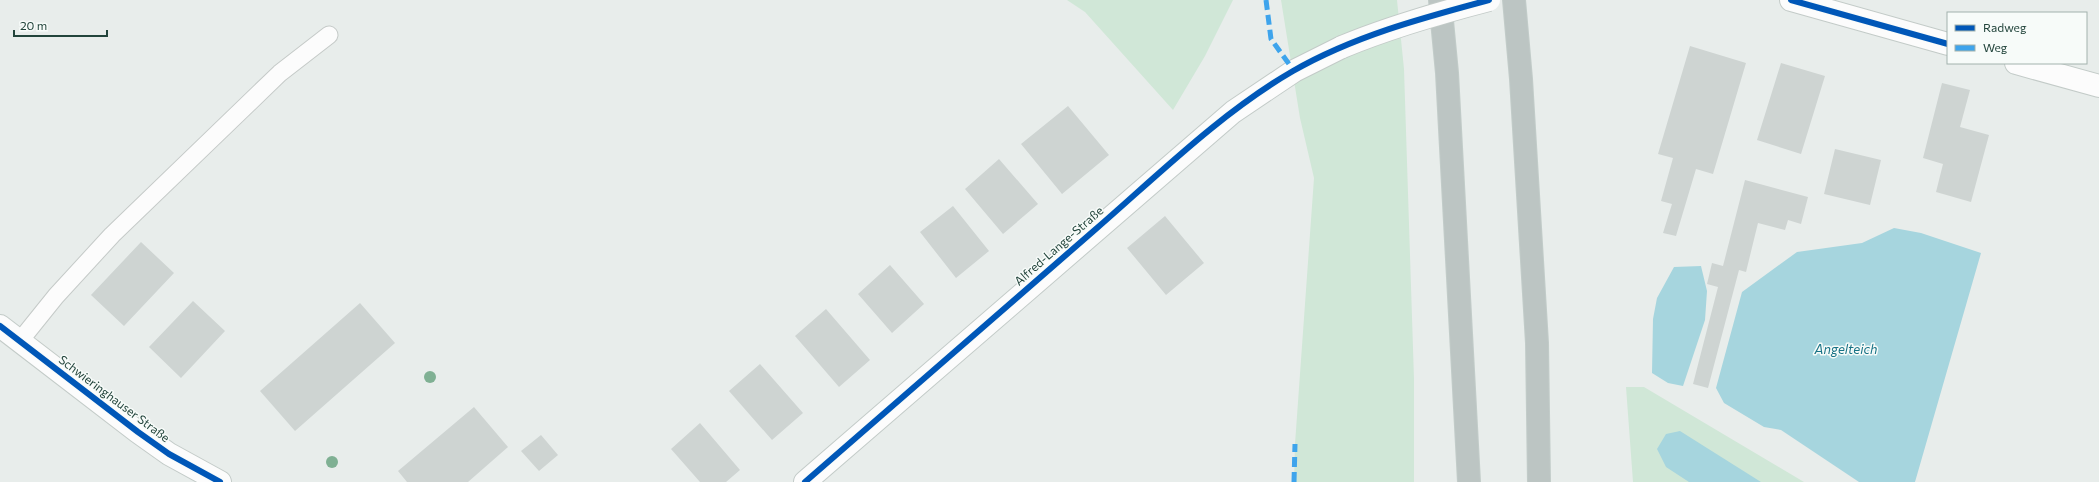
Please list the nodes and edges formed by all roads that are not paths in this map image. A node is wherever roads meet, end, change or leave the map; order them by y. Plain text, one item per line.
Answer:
1 (1440, 0) edge
2 (1489, 0) edge
3 (1514, 0) edge
4 (1791, 0) edge
5 (329, 35) dead end
6 (1947, 44) edge
7 (2020, 64) edge
8 (2099, 86) edge
9 (0, 326) edge
10 (19, 342) junction
11 (220, 482) edge
12 (805, 482) edge
13 (1469, 482) edge
14 (1539, 482) edge

1 - 13 highway
2 - 12 street, Alfred-Lange-Straße, bridge
3 - 14 highway
4 - 6 street
5 - 10 lane
7 - 8 street
9 - 10 street, Schwieringhauser Straße
10 - 11 street, Schwieringhauser Straße

